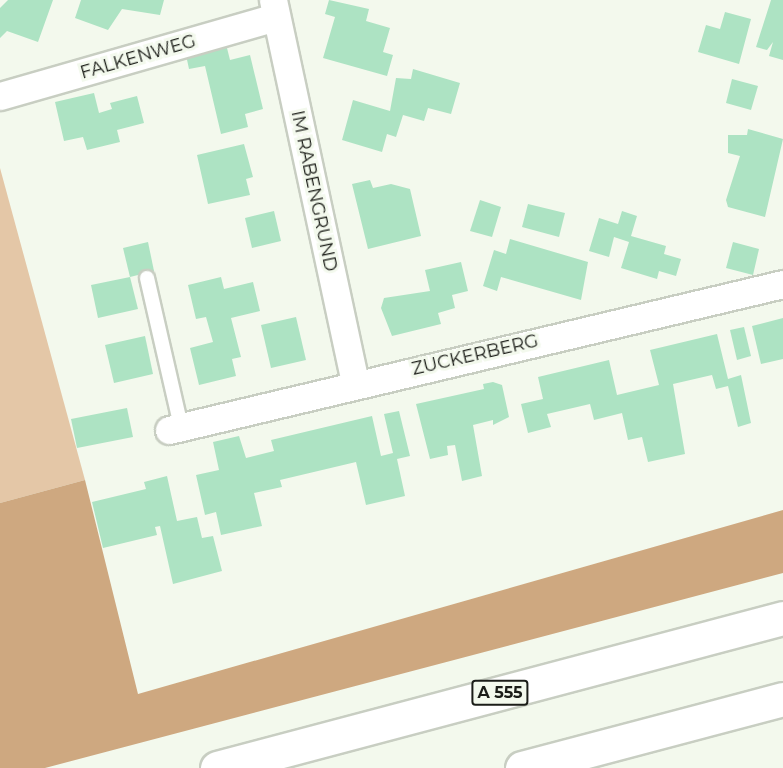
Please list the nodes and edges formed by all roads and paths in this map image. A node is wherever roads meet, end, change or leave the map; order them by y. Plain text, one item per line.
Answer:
1 (274, 8) edge
2 (0, 96) edge
3 (147, 278) dead end
4 (783, 284) edge
5 (355, 383) junction
6 (175, 429) joint
7 (783, 618) edge
8 (783, 699) edge
9 (217, 768) edge
10 (522, 768) edge

1 - 2 street, FALKENWEG
1 - 5 street, IM RABENGRUND
3 - 6 lane
4 - 5 street, ZUCKERBERG
5 - 6 street, ZUCKERBERG
7 - 9 highway, A 555
8 - 10 highway

